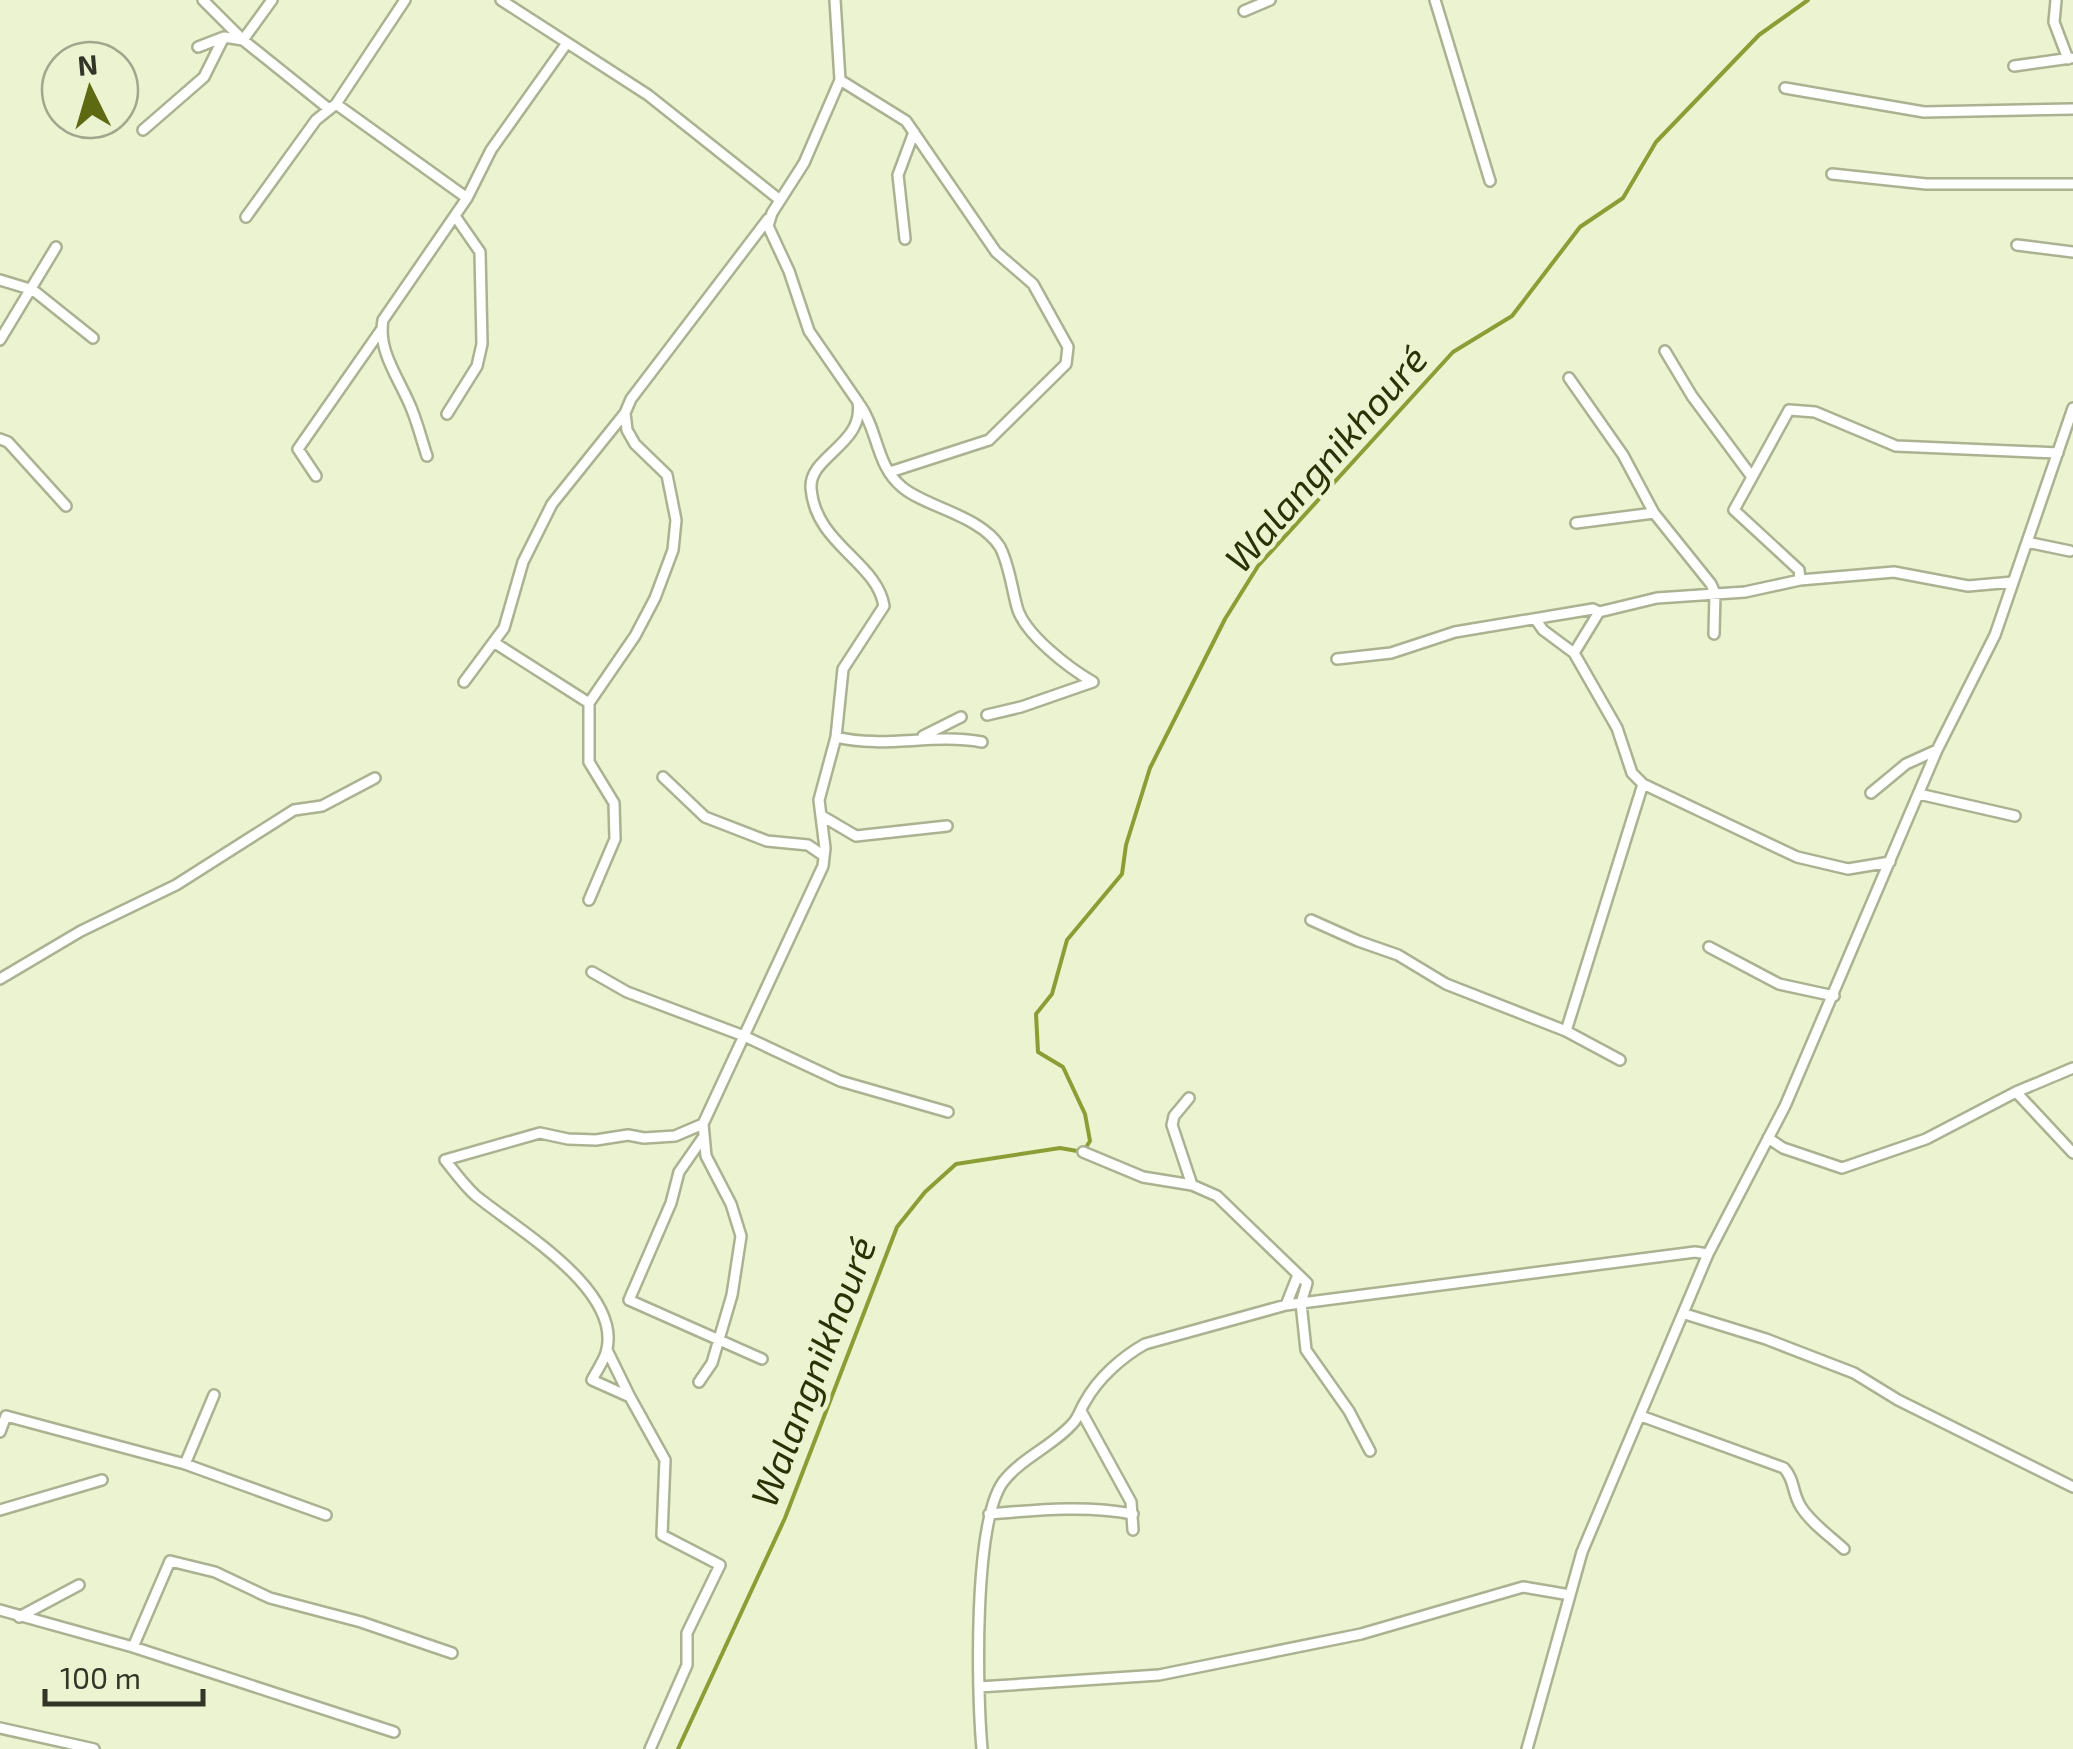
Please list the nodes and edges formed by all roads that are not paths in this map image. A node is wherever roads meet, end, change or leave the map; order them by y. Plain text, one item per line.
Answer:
1 (203, 0) edge
2 (272, 0) edge
3 (404, 0) edge
4 (501, 0) edge
5 (835, 0) edge
6 (1270, 0) edge
7 (1435, 0) edge
8 (2056, 0) edge
9 (1244, 11) dead end
10 (224, 37) junction
11 (243, 40) junction
12 (567, 43) junction
13 (198, 47) dead end
14 (2071, 58) edge
15 (2014, 66) dead end
16 (840, 80) junction
17 (1784, 88) dead end
18 (333, 106) junction
19 (2073, 109) edge
20 (143, 130) dead end
21 (914, 132) junction
22 (1832, 174) dead end
23 (1490, 181) dead end
24 (2073, 184) edge
25 (467, 198) junction
26 (780, 200) junction
27 (772, 213) junction
28 (455, 216) junction
29 (246, 217) dead end
30 (905, 239) dead end
31 (2017, 246) dead end
32 (56, 247) dead end
33 (2073, 252) edge
34 (0, 280) edge
35 (33, 290) junction
36 (382, 330) junction
37 (93, 338) dead end
38 (0, 340) edge
39 (1665, 352) dead end
40 (1569, 378) dead end
41 (858, 402) junction
42 (2073, 408) edge
43 (625, 413) junction
44 (447, 414) dead end
45 (0, 439) edge
46 (2058, 453) junction
47 (428, 456) dead end
48 (890, 472) junction
49 (316, 476) dead end
50 (1752, 478) junction
51 (66, 506) dead end
52 (1654, 513) junction
53 (1576, 523) dead end
54 (2027, 542) junction
55 (2070, 550) dead end
56 (1800, 580) junction
57 (2013, 582) junction
58 (1715, 593) junction
59 (1599, 612) junction
60 (1536, 620) junction
61 (1714, 634) dead end
62 (495, 644) junction
63 (1574, 653) junction
64 (1337, 659) dead end
65 (464, 682) dead end
66 (589, 703) junction
67 (987, 715) dead end
68 (961, 717) dead end
69 (836, 737) junction
70 (916, 740) junction
71 (982, 742) dead end
72 (1937, 750) junction
73 (663, 777) dead end
74 (374, 778) dead end
75 (1643, 784) junction
76 (1870, 793) dead end
77 (1919, 794) junction
78 (822, 816) junction
79 (2016, 816) dead end
80 (947, 826) dead end
81 (824, 856) junction
82 (1890, 862) junction
83 (588, 900) dead end
84 (1311, 920) dead end
85 (1709, 947) dead end
86 (592, 972) dead end
87 (0, 979) edge
88 (1834, 996) junction
89 (1566, 1031) junction
90 (744, 1036) junction
91 (1620, 1060) dead end
92 (2073, 1068) edge
93 (2016, 1092) junction
94 (1188, 1098) dead end
95 (948, 1112) dead end
96 (703, 1124) junction
97 (1768, 1138) junction
98 (702, 1139) junction
99 (1083, 1152) dead end
100 (2073, 1153) edge
101 (1192, 1185) junction
102 (1708, 1254) junction
103 (1298, 1275) junction
104 (1301, 1304) junction
105 (1286, 1305) junction
106 (1685, 1314) junction
107 (718, 1342) junction
108 (607, 1350) junction
109 (762, 1359) dead end
110 (699, 1382) dead end
111 (214, 1395) dead end
112 (630, 1397) junction
113 (1080, 1411) junction
114 (3, 1416) edge
115 (1641, 1416) junction
116 (0, 1432) edge
117 (1370, 1452) dead end
118 (185, 1464) junction
119 (102, 1480) dead end
120 (2073, 1486) edge
121 (0, 1510) edge
122 (989, 1514) junction
123 (1133, 1514) junction
124 (326, 1515) dead end
125 (1133, 1530) dead end
126 (1844, 1549) dead end
127 (79, 1585) dead end
128 (1570, 1594) junction
129 (0, 1610) edge
130 (19, 1617) junction
131 (134, 1647) junction
132 (452, 1653) dead end
133 (979, 1687) junction
134 (0, 1728) edge
135 (394, 1732) dead end
136 (94, 1749) edge
137 (650, 1749) edge
138 (982, 1749) edge
139 (1526, 1749) edge

1 - 11 street
2 - 11 street
3 - 18 street
4 - 12 street
5 - 16 street
6 - 9 street
7 - 23 street
8 - 14 street
10 - 11 street
10 - 13 street
10 - 20 street
11 - 18 street
12 - 25 street
12 - 26 street
14 - 15 street
16 - 21 street
16 - 26 street
17 - 19 street
18 - 25 street
18 - 29 street
21 - 30 street
21 - 48 street
22 - 24 street
25 - 28 street
26 - 27 street
27 - 41 street
27 - 43 street
28 - 36 street
28 - 44 street
31 - 33 street
32 - 35 street
34 - 35 street
35 - 37 street
35 - 38 street
36 - 47 street
36 - 49 street
39 - 50 street
40 - 52 street
41 - 48 street
41 - 69 street
42 - 46 street
43 - 62 street
43 - 66 street
45 - 51 street
46 - 50 street
46 - 54 street
48 - 67 street
50 - 56 street
52 - 53 street
52 - 58 street
54 - 55 street
54 - 57 street
56 - 57 street
56 - 58 street
57 - 72 street
58 - 59 street
58 - 61 street
59 - 60 street
59 - 63 street
60 - 63 street
60 - 64 street
62 - 65 street
62 - 66 street
63 - 75 street
66 - 83 street
68 - 70 street
69 - 70 street
69 - 78 street
70 - 71 street
72 - 76 street
72 - 77 street
73 - 81 street
74 - 87 street
75 - 82 street
75 - 89 street
77 - 79 street
77 - 82 street
78 - 80 street
78 - 81 street
81 - 90 street
82 - 88 street
84 - 89 street
85 - 88 street
86 - 90 street
88 - 97 street
89 - 91 street
90 - 95 street
90 - 96 street
92 - 93 street
93 - 97 street
93 - 100 street
94 - 101 street
96 - 98 street
96 - 108 street
97 - 102 street
98 - 107 street
98 - 107 street
99 - 101 street
101 - 103 street
102 - 104 street
102 - 106 street
103 - 104 street
103 - 105 street
104 - 105 street
104 - 117 street
105 - 113 street
106 - 115 street
106 - 120 street
107 - 109 street
107 - 110 street
108 - 112 street
108 - 112 street
111 - 118 street
112 - 137 street
113 - 122 street
113 - 123 street
114 - 116 street
114 - 118 street
115 - 126 street
115 - 128 street
118 - 124 street
119 - 121 street
122 - 123 street
122 - 133 street
123 - 125 street
127 - 130 street
128 - 133 street
128 - 139 street
129 - 130 street
130 - 131 street
131 - 132 street
131 - 135 street
133 - 138 street
134 - 136 street

